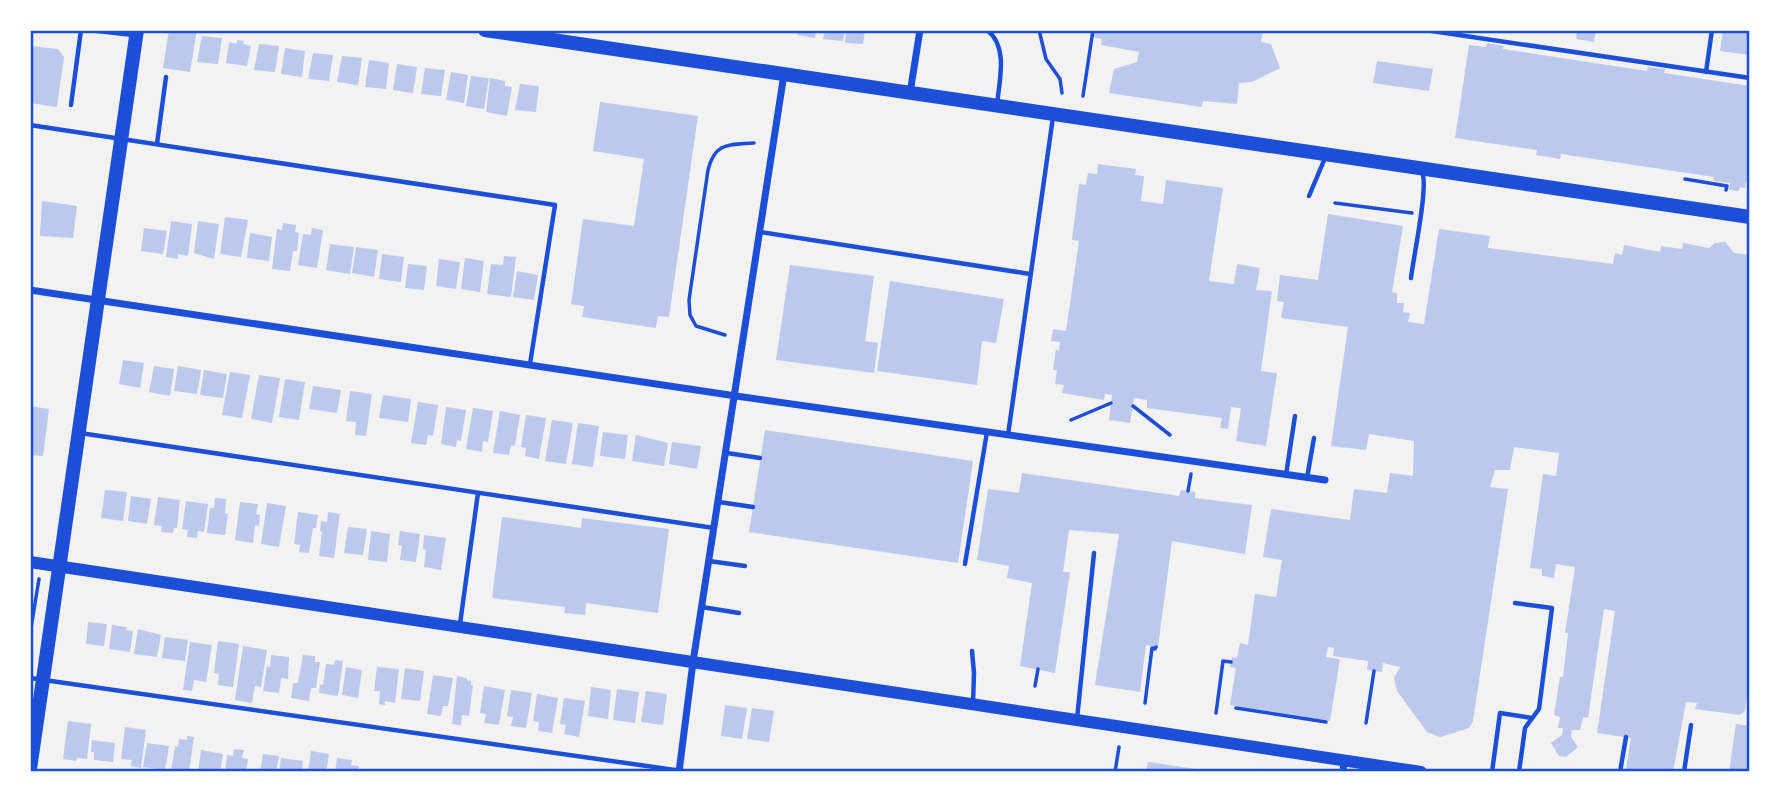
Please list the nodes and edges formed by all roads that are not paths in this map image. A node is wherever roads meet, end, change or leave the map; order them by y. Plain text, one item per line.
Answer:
1 (81, 30) edge
2 (89, 30) edge
3 (485, 30) edge
4 (920, 30) edge
5 (987, 30) edge
6 (1425, 30) edge
7 (1712, 30) edge
8 (137, 33) edge
9 (1706, 72) junction
10 (784, 74) junction
11 (166, 77) dead end
12 (1750, 78) edge
13 (910, 93) junction
14 (71, 105) dead end
15 (997, 106) junction
16 (1053, 114) junction
17 (30, 125) edge
18 (122, 139) junction
19 (157, 144) junction
20 (1326, 155) junction
21 (1423, 173) junction
22 (1309, 196) dead end
23 (1750, 218) edge
24 (760, 232) junction
25 (1030, 274) junction
26 (1411, 278) dead end
27 (30, 290) edge
28 (99, 300) junction
29 (530, 365) junction
30 (736, 396) junction
31 (1295, 416) dead end
32 (986, 432) junction
33 (79, 433) junction
34 (1008, 435) junction
35 (1314, 438) dead end
36 (727, 453) junction
37 (760, 458) dead end
38 (1286, 475) junction
39 (1307, 478) junction
40 (1325, 480) dead end
41 (478, 493) junction
42 (719, 502) junction
43 (753, 507) dead end
44 (714, 528) junction
45 (1094, 553) dead end
46 (709, 561) junction
47 (35, 563) edge
48 (965, 564) dead end
49 (745, 566) dead end
50 (59, 567) junction
51 (1515, 603) dead end
52 (702, 607) junction
53 (739, 613) dead end
54 (459, 627) junction
55 (972, 651) dead end
56 (693, 662) junction
57 (36, 679) edge
58 (972, 705) junction
59 (1533, 718) junction
60 (1077, 720) junction
61 (1691, 725) dead end
62 (1626, 737) dead end
63 (1344, 766) edge
64 (1361, 768) edge
65 (30, 769) edge
66 (679, 771) edge
67 (689, 772) edge
68 (1421, 772) edge
69 (1492, 772) edge
70 (1519, 772) edge
71 (1620, 772) edge
72 (1684, 772) edge

1 - 14 lane
2 - 8 lane
3 - 10 main road
4 - 13 street
5 - 15 lane
6 - 9 lane
7 - 9 lane
8 - 18 main road
9 - 12 lane
10 - 13 main road
10 - 24 street
11 - 19 lane
13 - 15 main road
15 - 16 main road
16 - 20 main road
16 - 25 lane
17 - 18 lane
18 - 19 lane
18 - 28 main road
19 - 29 lane
20 - 21 main road
20 - 22 lane
21 - 23 main road
21 - 26 lane
24 - 25 lane
24 - 30 street
25 - 34 lane
27 - 28 street
28 - 29 street
28 - 33 main road
29 - 30 street
30 - 32 street
30 - 36 street
31 - 38 lane
32 - 34 street
32 - 48 lane
33 - 41 lane
33 - 50 main road
34 - 38 street
35 - 39 lane
36 - 37 lane
36 - 42 street
38 - 39 street
39 - 40 street
41 - 44 lane
41 - 54 lane
42 - 43 lane
42 - 44 street
44 - 46 street
45 - 60 lane
46 - 49 lane
46 - 52 street
47 - 50 street
50 - 54 street
50 - 57 main road
51 - 59 lane
52 - 53 lane
52 - 56 street
54 - 56 street
55 - 58 lane
56 - 58 street
56 - 66 street
57 - 65 main road
57 - 66 lane
58 - 60 street
59 - 69 lane
59 - 70 lane
60 - 63 street
61 - 72 lane
62 - 71 lane
63 - 64 street
64 - 68 street
66 - 67 lane

